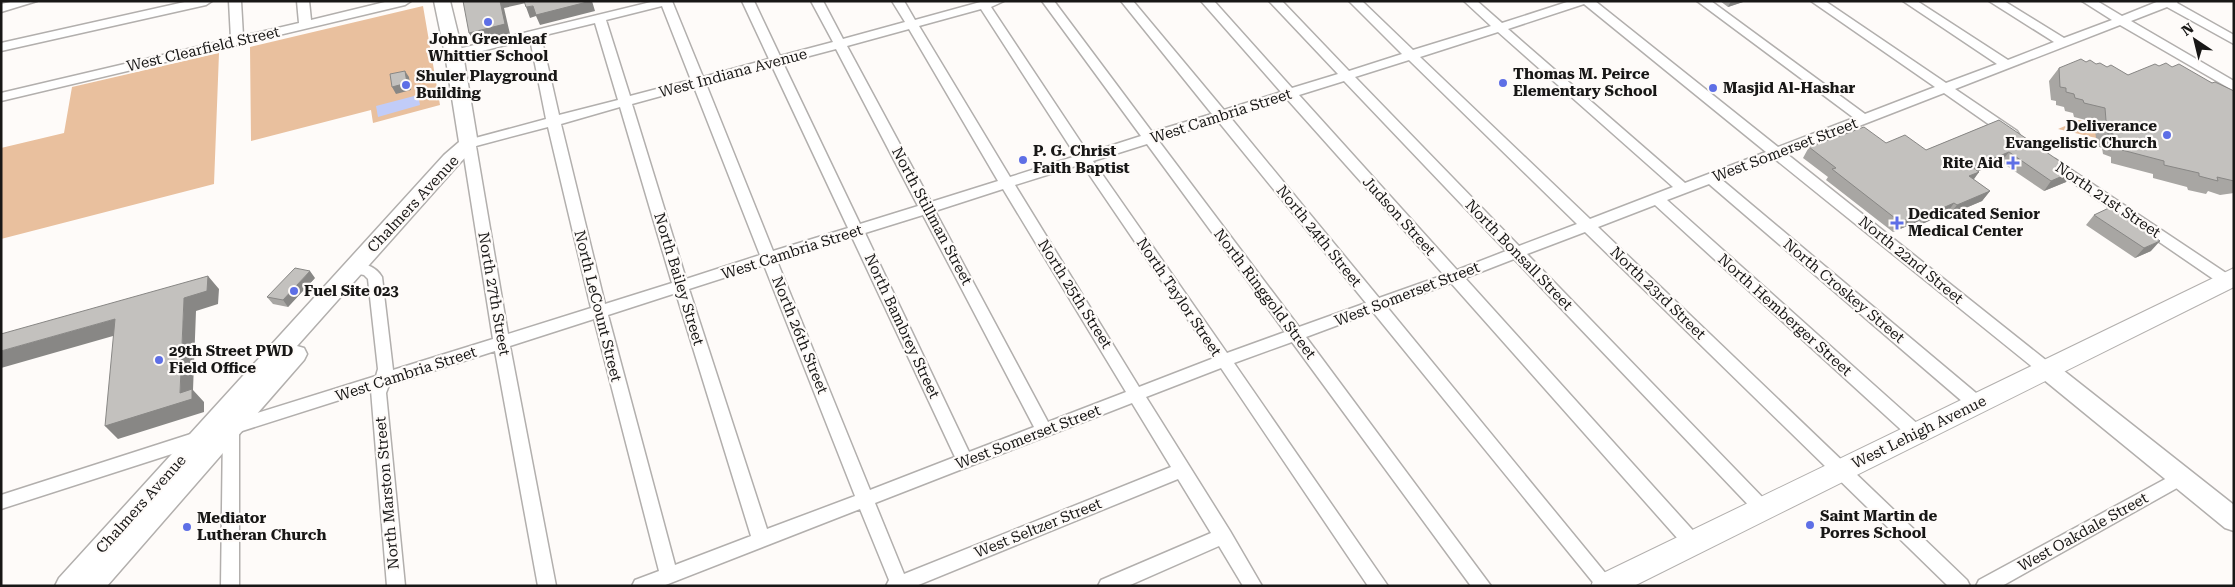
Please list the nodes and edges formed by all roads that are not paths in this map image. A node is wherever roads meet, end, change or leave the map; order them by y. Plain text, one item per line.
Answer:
1 (31, 1) edge
2 (206, 1) edge
3 (235, 1) edge
4 (304, 1) edge
5 (405, 1) edge
6 (442, 1) edge
7 (748, 1) edge
8 (817, 1) edge
9 (898, 1) edge
10 (998, 1) edge
11 (1048, 1) edge
12 (1127, 1) edge
13 (1207, 1) edge
14 (1275, 1) edge
15 (1355, 1) edge
16 (1470, 1) edge
17 (1585, 1) edge
18 (1703, 1) edge
19 (1816, 1) edge
20 (1909, 1) edge
21 (1995, 1) edge
22 (2088, 1) edge
23 (666, 2) edge
24 (2168, 2) edge
25 (369, 5) edge
26 (984, 5) junction
27 (1, 8) edge
28 (600, 19) junction
29 (2121, 21) junction
30 (912, 24) junction
31 (305, 25) junction
32 (1500, 28) junction
33 (535, 35) junction
34 (2234, 40) edge
35 (237, 41) junction
36 (2062, 42) junction
37 (840, 44) junction
38 (1, 47) edge
39 (454, 54) junction
40 (1411, 56) junction
41 (776, 61) junction
42 (2006, 64) junction
43 (1347, 76) junction
44 (698, 82) junction
45 (2234, 87) edge
46 (1946, 90) junction
47 (1290, 94) junction
48 (1, 97) edge
49 (624, 102) junction
50 (1221, 116) junction
51 (1864, 120) junction
52 (553, 122) junction
53 (1150, 138) junction
54 (469, 144) junction
55 (2026, 144) edge
56 (1778, 153) junction
57 (2042, 154) edge
58 (1085, 159) junction
59 (1712, 178) junction
60 (1007, 184) junction
61 (1682, 188) junction
62 (1656, 198) junction
63 (929, 208) junction
64 (1588, 225) junction
65 (857, 231) junction
66 (1516, 252) junction
67 (769, 259) junction
68 (362, 269) junction
69 (1453, 277) junction
70 (2230, 279) edge
71 (680, 287) junction
72 (1376, 306) junction
73 (599, 313) junction
74 (1296, 335) junction
75 (502, 344) junction
76 (1223, 361) junction
77 (2046, 369) junction
78 (383, 381) junction
79 (1138, 395) junction
80 (1976, 403) junction
81 (231, 428) junction
82 (1045, 431) junction
83 (1915, 432) junction
84 (201, 438) junction
85 (965, 461) junction
86 (1182, 470) junction
87 (1841, 471) junction
88 (2180, 478) junction
89 (865, 500) junction
90 (1, 502) edge
91 (1762, 508) junction
92 (2234, 520) edge
93 (1224, 536) junction
94 (762, 539) junction
95 (1692, 542) junction
96 (669, 575) junction
97 (898, 585) edge
98 (68, 586) edge
99 (90, 586) edge
100 (230, 586) edge
101 (396, 586) edge
102 (547, 586) edge
103 (641, 586) edge
104 (1106, 586) edge
105 (1253, 586) edge
106 (1379, 586) edge
107 (1482, 586) edge
108 (1606, 586) edge
109 (1961, 586) edge
110 (1985, 586) edge

1 - 27 street
2 - 38 street
3 - 35 street
4 - 31 street
5 - 25 street, West Clearfield Street
6 - 39 street, North 27th Street
7 - 41 street, North Bambrey Street
8 - 37 street, North Stillman Street
9 - 30 street, North 25th Street
10 - 26 street, West Indiana Avenue
11 - 53 street, North Ringgold Street
12 - 50 street, North 24th Street
13 - 47 street, Judson Street
14 - 43 street, North Bonsall Street
15 - 40 street, North 23rd Street
16 - 32 street
17 - 32 street, West Cambria Street
17 - 56 street, North 22nd Street
18 - 51 street
19 - 46 street
20 - 42 street
21 - 36 street
22 - 29 street
23 - 28 street
23 - 44 street, North 26th Street
24 - 29 street, West Somerset Street
24 - 34 street
25 - 31 street, West Clearfield Street
26 - 30 street, West Indiana Avenue
26 - 58 street, North Taylor Street
28 - 33 street
28 - 49 street, North Bailey Street
29 - 36 street, West Somerset Street
29 - 45 street
30 - 37 street, West Indiana Avenue
30 - 60 street, North 25th Street
31 - 35 street, West Clearfield Street
32 - 40 street, West Cambria Street
32 - 61 street
33 - 39 street
33 - 52 street, North LeCount Street
35 - 48 street, West Clearfield Street
36 - 42 street, West Somerset Street
37 - 41 street, West Indiana Avenue
37 - 63 street, North Stillman Street
39 - 54 street, North 27th Street
40 - 43 street, West Cambria Street
40 - 64 street, North 23rd Street
41 - 44 street, West Indiana Avenue
41 - 65 street, North Bambrey Street
42 - 46 street, West Somerset Street
43 - 47 street, West Cambria Street
43 - 66 street, North Bonsall Street
44 - 49 street, West Indiana Avenue
44 - 67 street, North 26th Street
46 - 51 street, West Somerset Street
46 - 55 street
47 - 50 street, West Cambria Street
47 - 69 street, Judson Street
49 - 52 street, West Indiana Avenue
49 - 71 street, North Bailey Street
50 - 53 street, West Cambria Street
50 - 72 street, North 24th Street
51 - 56 street, West Somerset Street
52 - 54 street, West Indiana Avenue
52 - 73 street, North LeCount Street
53 - 58 street, West Cambria Street
53 - 74 street, North Ringgold Street
54 - 68 street, Chalmers Avenue
54 - 75 street, North 27th Street
56 - 59 street, West Somerset Street
56 - 77 street, North 22nd Street
57 - 70 street, North 21st Street
58 - 60 street, West Cambria Street
58 - 76 street, North Taylor Street
59 - 61 street, West Somerset Street
59 - 80 street, North Croskey Street
60 - 63 street, West Cambria Street
60 - 79 street, North 25th Street
61 - 62 street, West Somerset Street
62 - 64 street, West Somerset Street
62 - 83 street, North Hemberger Street
63 - 65 street, West Cambria Street
63 - 82 street, North Stillman Street
64 - 66 street, West Somerset Street
64 - 87 street, North 23rd Street
65 - 67 street, West Cambria Street
65 - 85 street, North Bambrey Street
66 - 69 street, West Somerset Street
66 - 91 street, North Bonsall Street
67 - 71 street, West Cambria Street
67 - 89 street, North 26th Street
68 - 78 street, North Marston Street
68 - 81 street, Chalmers Avenue
68 - 84 street, Chalmers Avenue
69 - 72 street, West Somerset Street
69 - 95 street, Judson Street
70 - 77 main road, West Lehigh Avenue
71 - 73 street, West Cambria Street
71 - 94 street, North Bailey Street
72 - 74 street, West Somerset Street
72 - 108 street, North 24th Street
73 - 75 street, West Cambria Street
73 - 96 street, North LeCount Street
74 - 76 street, West Somerset Street
74 - 107 street, North Ringgold Street
75 - 78 street, West Cambria Street
75 - 102 street, North 27th Street
76 - 79 street, West Somerset Street
76 - 106 street, North Taylor Street
77 - 80 main road, West Lehigh Avenue
77 - 88 street, North 22nd Street
78 - 81 street, West Cambria Street
78 - 101 street, North Marston Street
79 - 82 street, West Somerset Street
79 - 86 street, North 25th Street
80 - 83 main road, West Lehigh Avenue
81 - 84 street, West Cambria Street
81 - 99 street, Chalmers Avenue
81 - 100 street
82 - 85 street, West Somerset Street
83 - 87 main road, West Lehigh Avenue
84 - 90 street, West Cambria Street
84 - 98 street, Chalmers Avenue
85 - 89 street, West Somerset Street
86 - 93 street, North 25th Street
86 - 97 street, West Seltzer Street
87 - 91 main road, West Lehigh Avenue
87 - 109 street, North 23rd Street
88 - 92 street, North 22nd Street
88 - 110 street, West Oakdale Street
89 - 94 street, West Somerset Street
89 - 97 street, North 26th Street
91 - 95 main road, West Lehigh Avenue
93 - 104 street
93 - 105 street, North 25th Street
94 - 96 street, West Somerset Street
95 - 108 main road, West Lehigh Avenue
96 - 103 street, West Somerset Street

